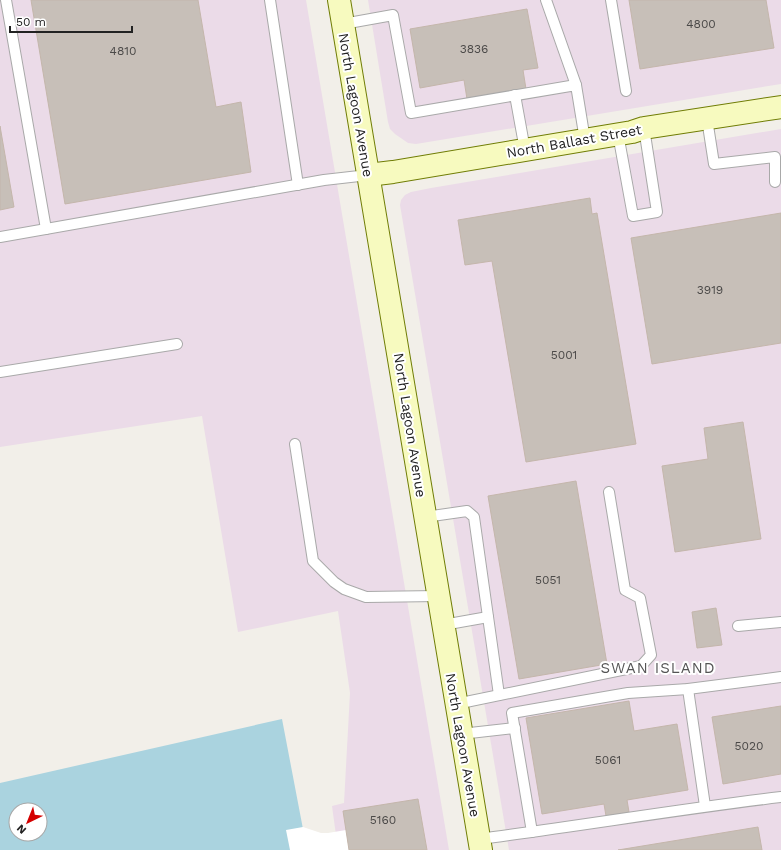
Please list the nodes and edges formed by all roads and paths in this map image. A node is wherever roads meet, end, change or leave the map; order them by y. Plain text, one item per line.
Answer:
1 (6, 0) edge
2 (270, 0) edge
3 (339, 0) edge
4 (546, 0) edge
5 (611, 0) edge
6 (343, 24) junction
7 (576, 85) junction
8 (626, 91) dead end
9 (515, 95) junction
10 (781, 106) edge
11 (707, 119) junction
12 (644, 128) junction
13 (618, 134) junction
14 (585, 140) junction
15 (525, 150) junction
16 (368, 175) junction
17 (775, 182) dead end
18 (298, 185) junction
19 (46, 229) junction
20 (0, 237) edge
21 (177, 344) dead end
22 (0, 372) edge
23 (295, 444) dead end
24 (609, 492) dead end
25 (425, 517) junction
26 (438, 596) junction
27 (488, 617) junction
28 (781, 622) edge
29 (443, 625) junction
30 (738, 626) dead end
31 (781, 677) edge
32 (688, 688) junction
33 (499, 695) junction
34 (456, 704) junction
35 (515, 728) junction
36 (461, 734) junction
37 (781, 796) edge
38 (706, 806) junction
39 (532, 832) junction
40 (480, 845) edge

1 - 19 lane
2 - 18 lane
3 - 6 street, North Lagoon Avenue
4 - 7 lane
5 - 8 lane
6 - 9 lane
6 - 16 street, North Lagoon Avenue
7 - 9 lane
7 - 14 lane
9 - 15 lane
10 - 11 street, North Ballast Street
11 - 12 street, North Ballast Street
11 - 17 lane
12 - 13 street, North Ballast Street
12 - 13 lane
13 - 14 street, North Ballast Street
14 - 15 street, North Ballast Street
15 - 16 street, North Ballast Street
16 - 18 lane
16 - 25 street, North Lagoon Avenue
18 - 19 lane
19 - 20 lane
21 - 22 lane
23 - 26 lane
24 - 33 lane
25 - 26 street, North Lagoon Avenue
25 - 27 lane
26 - 29 street, North Lagoon Avenue
27 - 29 lane
27 - 33 lane
28 - 30 lane
29 - 34 street, North Lagoon Avenue
31 - 32 lane
32 - 35 lane
32 - 38 lane
33 - 34 lane
34 - 36 street, North Lagoon Avenue
35 - 36 lane
35 - 39 lane
36 - 40 street, North Lagoon Avenue
37 - 38 lane
38 - 39 lane
39 - 40 lane

